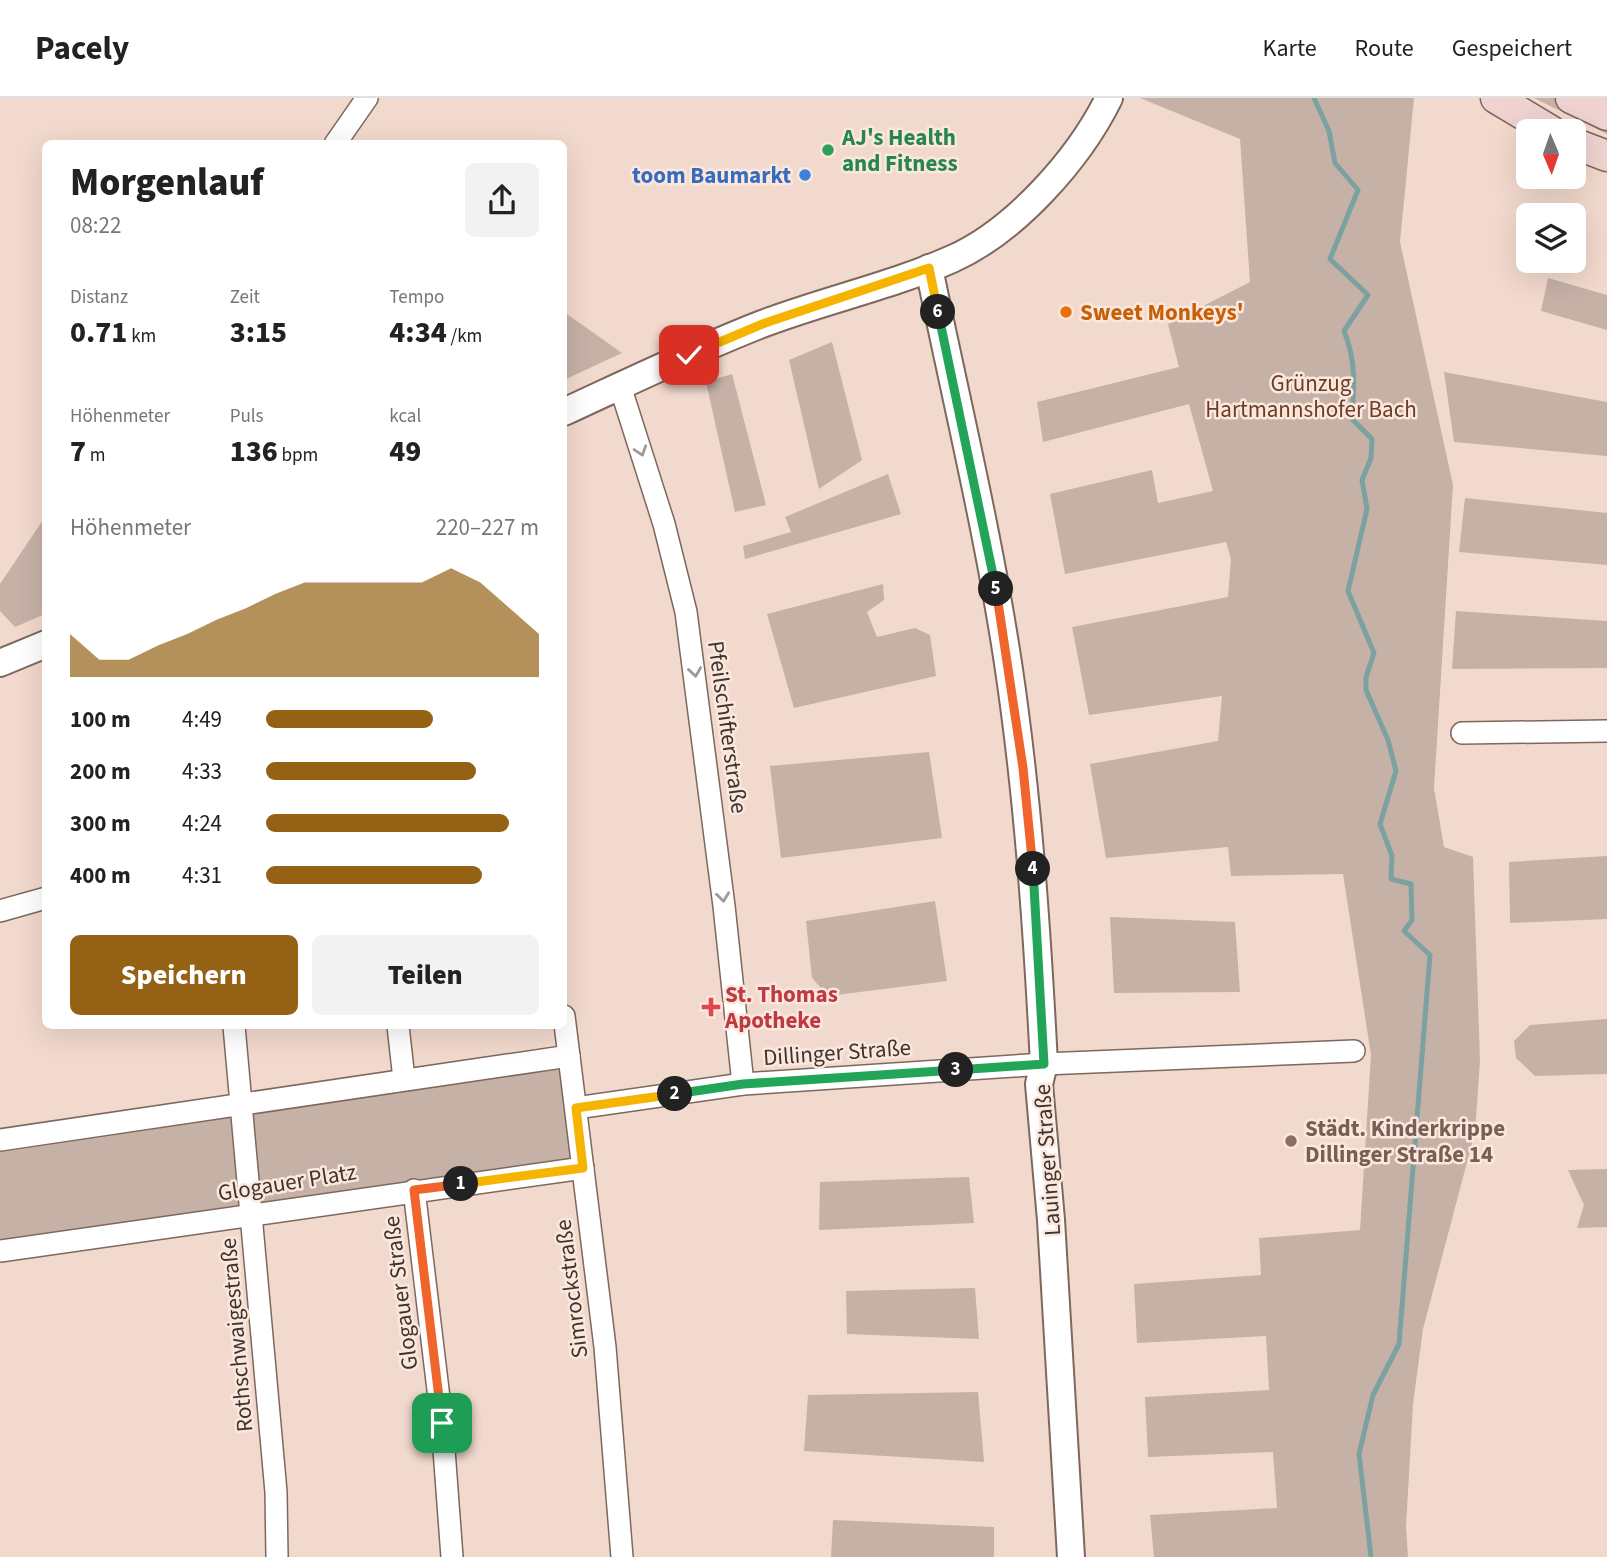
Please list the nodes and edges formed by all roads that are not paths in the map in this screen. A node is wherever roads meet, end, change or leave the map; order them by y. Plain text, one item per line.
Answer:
1 (366, 98) edge
2 (1109, 98) edge
3 (1496, 98) edge
4 (1571, 98) edge
5 (1607, 115) edge
6 (1531, 119) edge
7 (338, 140) edge
8 (1586, 148) edge
9 (1607, 156) edge
10 (929, 268) junction
11 (620, 386) junction
12 (567, 411) edge
13 (42, 646) edge
14 (3, 656) edge
15 (1607, 731) edge
16 (1462, 733) dead end
17 (42, 899) edge
18 (0, 911) edge
19 (234, 1029) edge
20 (398, 1029) edge
21 (566, 1029) edge
22 (1354, 1051) dead end
23 (569, 1056) junction
24 (1044, 1064) junction
25 (404, 1079) junction
26 (743, 1084) junction
27 (243, 1103) junction
28 (576, 1108) junction
29 (0, 1140) edge
30 (583, 1168) junction
31 (414, 1190) junction
32 (252, 1215) junction
33 (0, 1251) edge
34 (278, 1557) edge
35 (452, 1557) edge
36 (622, 1557) edge
37 (1071, 1557) edge

1 - 7 street
2 - 10 street
3 - 6 main road
4 - 5 main road
8 - 9 main road
10 - 11 street
10 - 24 street, Lauinger Straße
11 - 12 street
11 -> 26 street, Pfeilschifterstraße
13 - 14 street
15 - 16 street
17 - 18 street
19 - 27 street, Rothschwaigestraße
20 - 25 street
21 - 23 street, Simrockstraße
22 - 24 street, Dillinger Straße
23 - 25 street
23 - 28 street, Simrockstraße
24 - 26 street, Dillinger Straße
24 - 37 street, Lauinger Straße
25 - 27 street
26 - 28 street, Dillinger Straße
27 - 29 street
27 - 32 street, Rothschwaigestraße
28 - 30 street, Simrockstraße
30 - 31 street, Glogauer Platz
30 - 36 street, Simrockstraße
31 - 32 street, Glogauer Platz
31 - 35 street, Glogauer Straße
32 - 33 street, Glogauer Platz
32 - 34 street, Rothschwaigestraße

